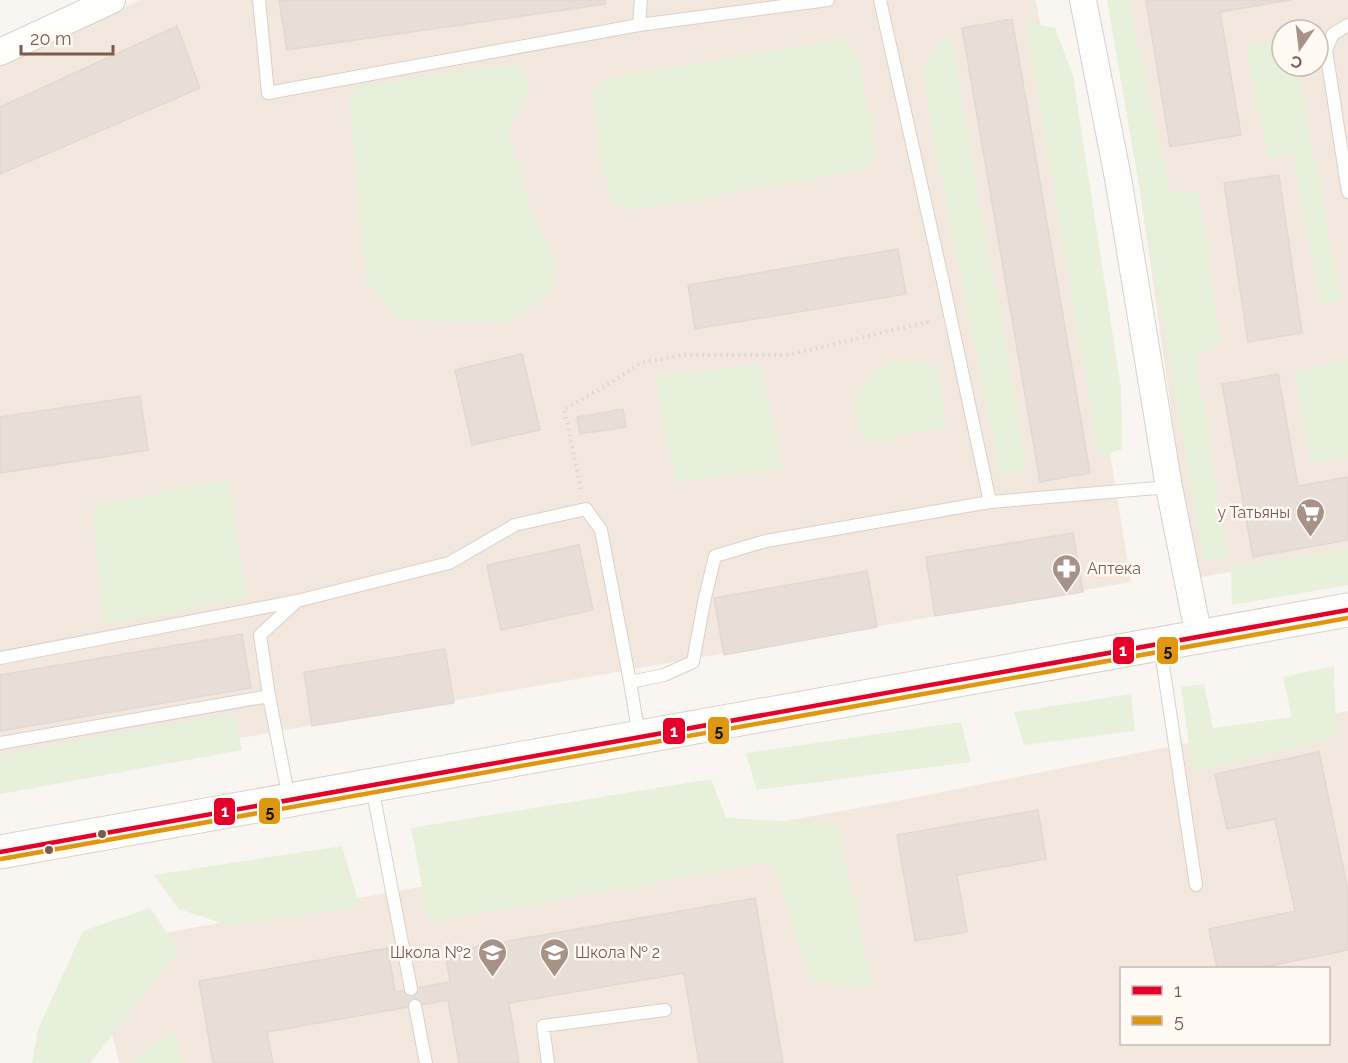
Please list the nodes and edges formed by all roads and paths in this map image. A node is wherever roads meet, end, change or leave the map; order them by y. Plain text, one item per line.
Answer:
1 (112, 0) edge
2 (259, 0) edge
3 (641, 0) edge
4 (828, 0) edge
5 (880, 0) edge
6 (1083, 0) edge
7 (639, 25) junction
8 (1348, 25) edge
9 (0, 52) edge
10 (1348, 192) edge
11 (943, 282) junction
12 (1169, 487) junction
13 (990, 502) junction
14 (586, 509) junction
15 (297, 601) junction
16 (1348, 610) edge
17 (1199, 637) junction
18 (1160, 644) junction
19 (0, 658) edge
20 (630, 682) junction
21 (269, 696) junction
22 (639, 737) junction
23 (0, 743) edge
24 (372, 785) junction
25 (290, 800) junction
26 (0, 852) edge
27 (1196, 885) dead end
28 (411, 989) dead end
29 (415, 1006) dead end
30 (665, 1010) dead end
31 (426, 1063) edge
32 (548, 1063) edge

1 - 9 street
2 - 7 lane
3 - 7 lane
4 - 7 lane
5 - 11 lane
6 - 12 street
8 - 10 lane
11 - 13 lane
11 - 14 path
12 - 13 lane
12 - 17 street
13 - 20 lane
14 - 15 lane
14 - 20 lane
15 - 19 lane
15 - 21 lane
16 - 17 main road
17 - 18 main road
18 - 22 main road
18 - 27 lane
20 - 22 lane
21 - 23 lane
21 - 25 lane
22 - 24 main road
24 - 25 main road
24 - 28 lane
25 - 26 main road
29 - 31 lane
30 - 32 lane

